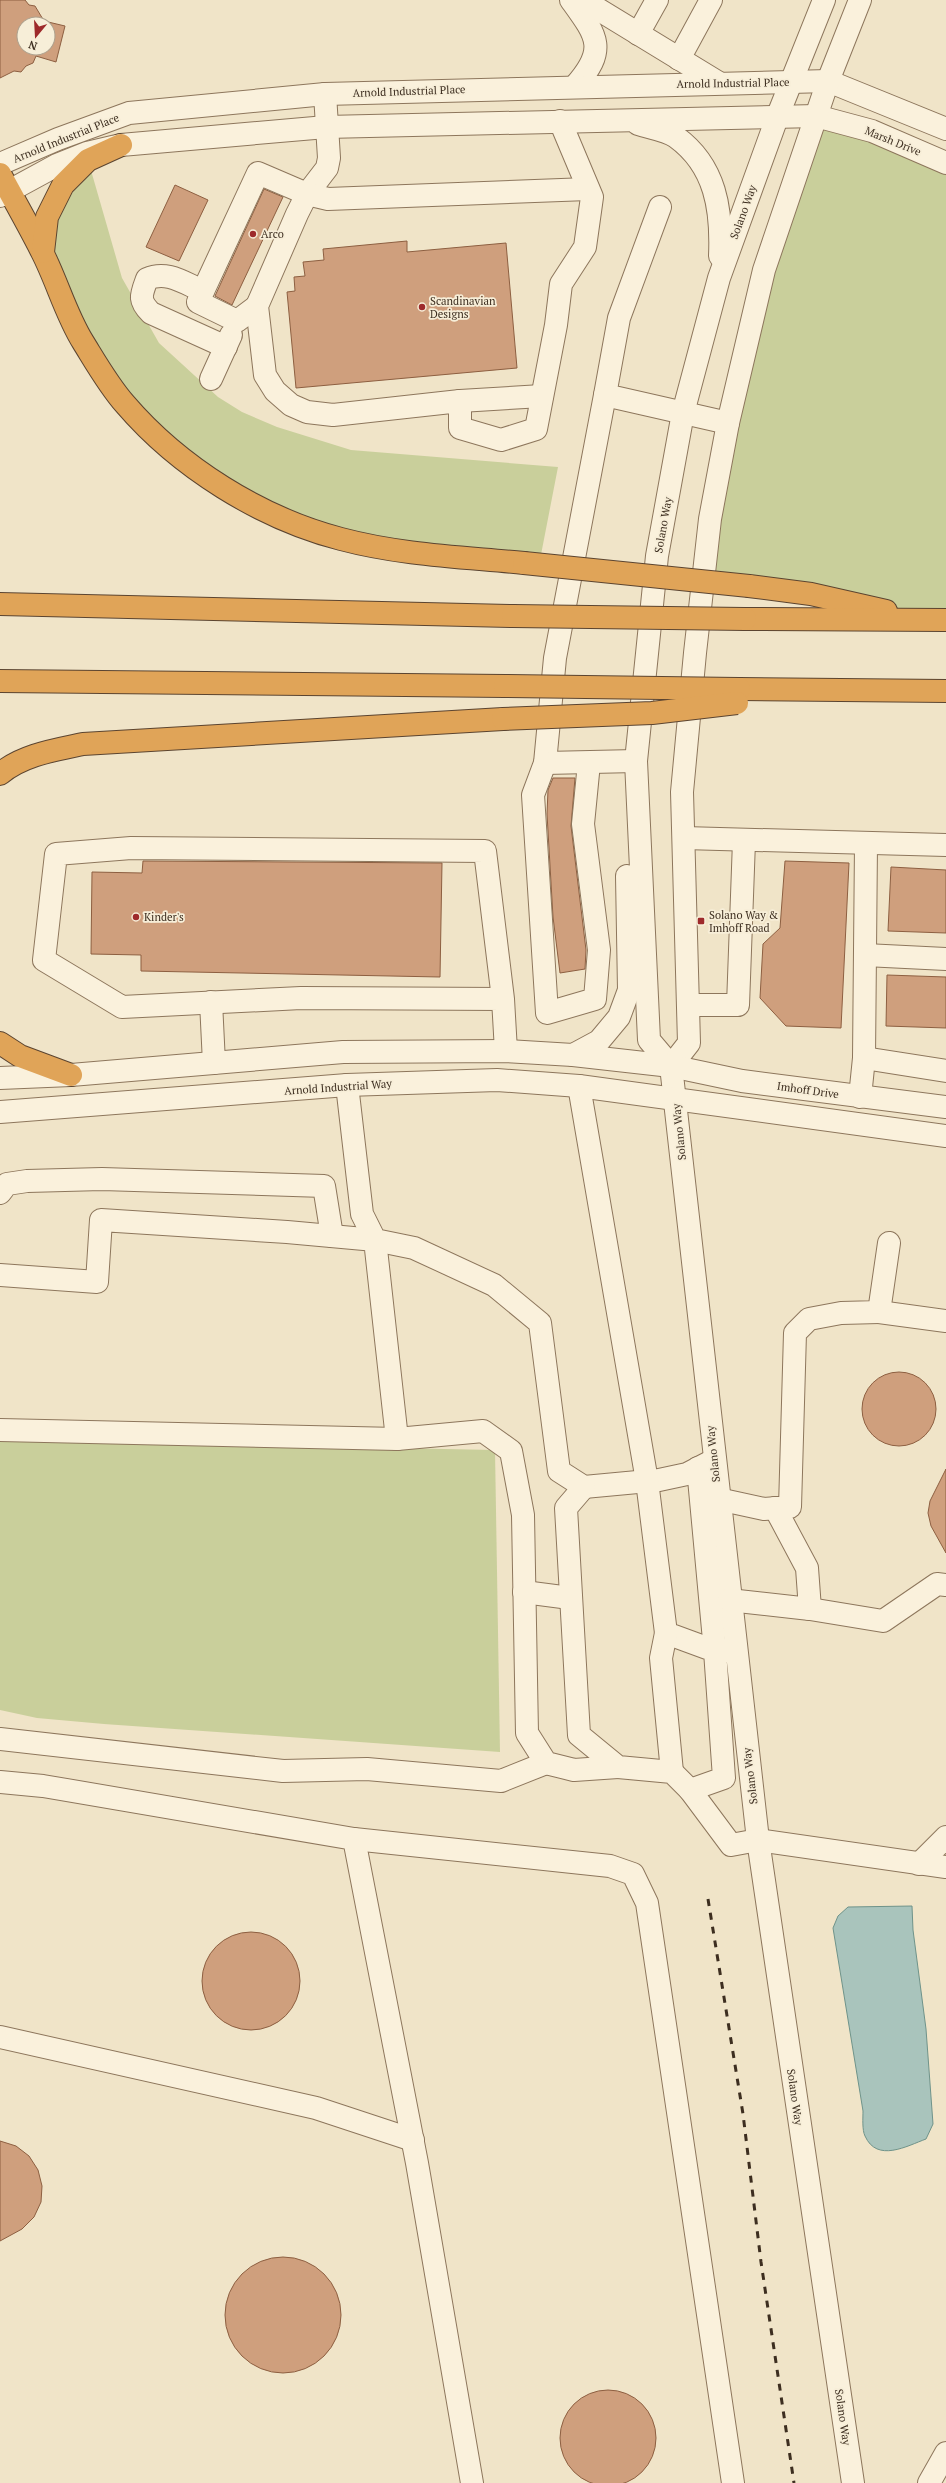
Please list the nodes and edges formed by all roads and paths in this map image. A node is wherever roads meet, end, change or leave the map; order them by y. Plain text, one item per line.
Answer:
1 (571, 0) edge
2 (583, 0) edge
3 (657, 0) edge
4 (711, 0) edge
5 (824, 0) edge
6 (860, 0) edge
7 (638, 34) junction
8 (679, 59) junction
9 (828, 81) junction
10 (792, 82) junction
11 (719, 83) junction
12 (575, 86) junction
13 (325, 94) junction
14 (778, 116) junction
15 (816, 116) junction
16 (621, 119) junction
17 (560, 121) junction
18 (326, 127) junction
19 (946, 129) edge
20 (121, 145) junction
21 (946, 163) edge
22 (0, 164) edge
23 (3, 187) edge
24 (588, 188) junction
25 (307, 194) junction
26 (660, 207) dead end
27 (43, 252) junction
28 (719, 278) junction
29 (203, 292) junction
30 (257, 306) junction
31 (237, 321) junction
32 (226, 348) junction
33 (211, 379) dead end
34 (605, 395) junction
35 (542, 396) junction
36 (460, 401) junction
37 (683, 413) junction
38 (728, 423) junction
39 (0, 604) edge
40 (924, 619) junction
41 (946, 620) edge
42 (0, 681) edge
43 (946, 691) edge
44 (738, 696) junction
45 (636, 761) junction
46 (545, 763) junction
47 (589, 763) junction
48 (0, 774) edge
49 (639, 826) junction
50 (684, 838) junction
51 (744, 841) junction
52 (866, 844) junction
53 (946, 845) edge
54 (865, 955) junction
55 (946, 960) edge
56 (503, 999) junction
57 (211, 1002) junction
58 (689, 1005) junction
59 (0, 1043) edge
60 (506, 1051) junction
61 (573, 1055) junction
62 (864, 1058) junction
63 (214, 1063) junction
64 (671, 1066) junction
65 (946, 1071) edge
66 (71, 1075) junction
67 (0, 1078) edge
68 (347, 1085) junction
69 (579, 1086) junction
70 (860, 1097) junction
71 (676, 1099) junction
72 (946, 1107) edge
73 (0, 1112) edge
74 (946, 1136) edge
75 (0, 1193) edge
76 (332, 1236) junction
77 (375, 1240) junction
78 (889, 1243) dead end
79 (0, 1275) edge
80 (878, 1312) junction
81 (946, 1321) edge
82 (0, 1430) edge
83 (397, 1439) junction
84 (706, 1464) junction
85 (647, 1481) junction
86 (584, 1487) junction
87 (718, 1499) junction
88 (775, 1508) junction
89 (946, 1585) edge
90 (524, 1592) junction
91 (570, 1598) junction
92 (729, 1600) junction
93 (810, 1609) junction
94 (666, 1633) junction
95 (725, 1651) junction
96 (0, 1739) edge
97 (546, 1763) junction
98 (618, 1767) junction
99 (672, 1772) junction
100 (750, 1774) junction
101 (724, 1778) junction
102 (0, 1782) edge
103 (690, 1790) junction
104 (946, 1837) edge
105 (354, 1839) junction
106 (758, 1840) junction
107 (919, 1864) junction
108 (946, 1867) edge
109 (0, 2037) edge
110 (413, 2140) junction
111 (946, 2453) edge
112 (472, 2483) edge
113 (733, 2483) edge
114 (853, 2483) edge
115 (929, 2483) edge

1 - 12 street
2 - 7 street
3 - 7 street
4 - 8 street
5 - 10 street, Solano Way
6 - 9 street
7 - 8 street
8 - 11 street
9 - 10 street, Arnold Industrial Place
9 - 15 street
9 - 19 street
10 - 11 street, Arnold Industrial Place
10 - 14 street, Solano Way
11 - 12 street, Arnold Industrial Place
12 - 13 street, Arnold Industrial Place
13 - 18 street
13 - 22 street, Arnold Industrial Place
14 - 15 street, Arnold Industrial Place
14 - 16 street, Arnold Industrial Place
14 - 28 street, Solano Way
15 - 21 street, Marsh Drive
15 - 38 street
16 - 17 street, Arnold Industrial Place
16 - 28 street
17 - 18 street, Arnold Industrial Place
17 - 24 street
18 - 20 street, Arnold Industrial Place
18 - 25 street
20 - 23 street, Arnold Industrial Place
20 - 27 highway
23 - 27 highway
24 - 25 street
24 - 35 street
25 - 29 street
25 - 30 street
26 - 34 street
27 - 40 highway, bridge
28 - 37 street, Solano Way
29 - 31 street
29 - 32 street
30 - 31 street
30 - 36 street
31 - 32 street
32 - 33 street
34 - 37 street
34 - 46 street
35 - 36 street
35 - 36 street
37 - 38 street
37 - 45 street, Solano Way
38 - 50 street
39 - 40 highway, bridge
40 - 41 highway
42 - 44 highway, bridge
43 - 44 highway
44 - 48 highway, bridge
45 - 47 street
45 - 49 street, Solano Way
46 - 47 street
46 - 47 street
49 - 61 street
49 - 64 street, Solano Way
50 - 51 street
50 - 58 street
51 - 52 street
51 - 58 street
52 - 53 street
52 - 54 street
54 - 55 street
54 - 62 street
56 - 57 street
56 - 57 street
56 - 60 street
57 - 63 street
58 - 64 street
59 - 66 highway
60 - 61 street
60 - 63 street
61 - 64 street
62 - 65 street
62 - 70 street
63 - 66 street
64 - 70 street, Imhoff Drive
64 - 71 street, Solano Way
66 - 67 street
68 - 69 street, Arnold Industrial Way
68 - 73 street, Arnold Industrial Way
68 - 77 street
69 - 71 street, Arnold Industrial Way
69 - 85 street
70 - 72 street, Imhoff Drive
71 - 74 street
71 - 84 street, Solano Way
75 - 76 street
76 - 77 street
76 - 79 street
77 - 83 street
77 - 86 street
78 - 80 street
80 - 81 street
80 - 88 street
82 - 83 street
83 - 90 street
84 - 85 street
84 - 87 street, Solano Way
84 - 95 street
85 - 86 street
85 - 94 street
86 - 91 street
87 - 88 street
87 - 92 street, Solano Way
88 - 93 street
89 - 93 street
90 - 91 street
90 - 97 street
91 - 98 street
92 - 93 street
92 - 95 street, Solano Way
94 - 95 street
94 - 99 street
95 - 100 street, Solano Way
95 - 101 street
96 - 97 street
97 - 98 street
98 - 99 street
99 - 103 street
100 - 101 street
100 - 106 street, Solano Way
101 - 103 street
102 - 105 street
103 - 106 street
104 - 107 street
105 - 110 street
105 - 113 street
106 - 107 street
106 - 114 street, Solano Way
107 - 108 street
109 - 110 street
110 - 112 street
111 - 115 street

